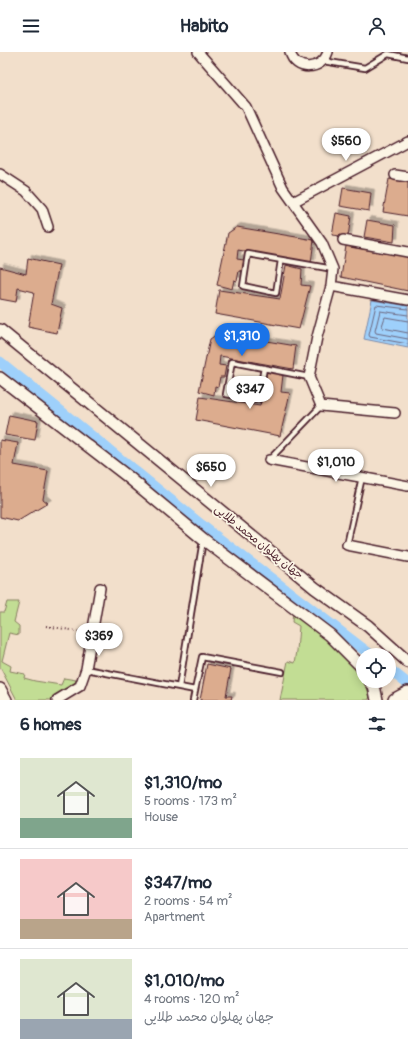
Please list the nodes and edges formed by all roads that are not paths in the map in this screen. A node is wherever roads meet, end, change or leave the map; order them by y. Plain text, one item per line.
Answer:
1 (198, 52) edge
2 (290, 52) edge
3 (328, 52) edge
4 (408, 58) edge
5 (323, 61) junction
6 (408, 141) edge
7 (0, 174) edge
8 (394, 175) dead end
9 (408, 177) edge
10 (293, 202) junction
11 (48, 227) dead end
12 (343, 240) dead end
13 (408, 252) edge
14 (281, 260) junction
15 (333, 269) junction
16 (331, 286) junction
17 (408, 300) edge
18 (0, 330) edge
19 (264, 368) junction
20 (309, 376) junction
21 (0, 378) edge
22 (321, 406) junction
23 (395, 413) dead end
24 (269, 460) joint
25 (362, 477) junction
26 (408, 486) edge
27 (203, 539) junction
28 (347, 545) joint
29 (408, 557) edge
30 (100, 588) dead end
31 (408, 662) edge
32 (356, 663) edge
33 (86, 669) junction
34 (282, 672) dead end
35 (180, 687) junction
36 (374, 688) edge
37 (0, 690) edge
38 (195, 690) junction
39 (61, 699) edge
40 (6, 700) edge
41 (193, 700) edge
42 (377, 700) edge

1 - 10 street
2 - 5 street
3 - 5 street
4 - 5 lane
6 - 10 street
7 - 11 street
8 - 9 street
10 - 15 street
12 - 13 street
14 - 14 lane
14 - 15 lane
15 - 16 street
16 - 17 street
16 - 20 street
18 - 31 street, جهان پهلوان محمد طلایی
19 - 19 lane
19 - 20 lane
20 - 22 street
21 - 27 street
22 - 23 street
22 - 24 lane
24 - 25 street
25 - 26 street
25 - 28 lane
27 - 32 street
27 - 35 lane
28 - 29 street
30 - 33 street
33 - 35 lane
33 - 39 street
34 - 38 lane
35 - 38 lane
36 - 42 street
37 - 40 street
38 - 41 lane

